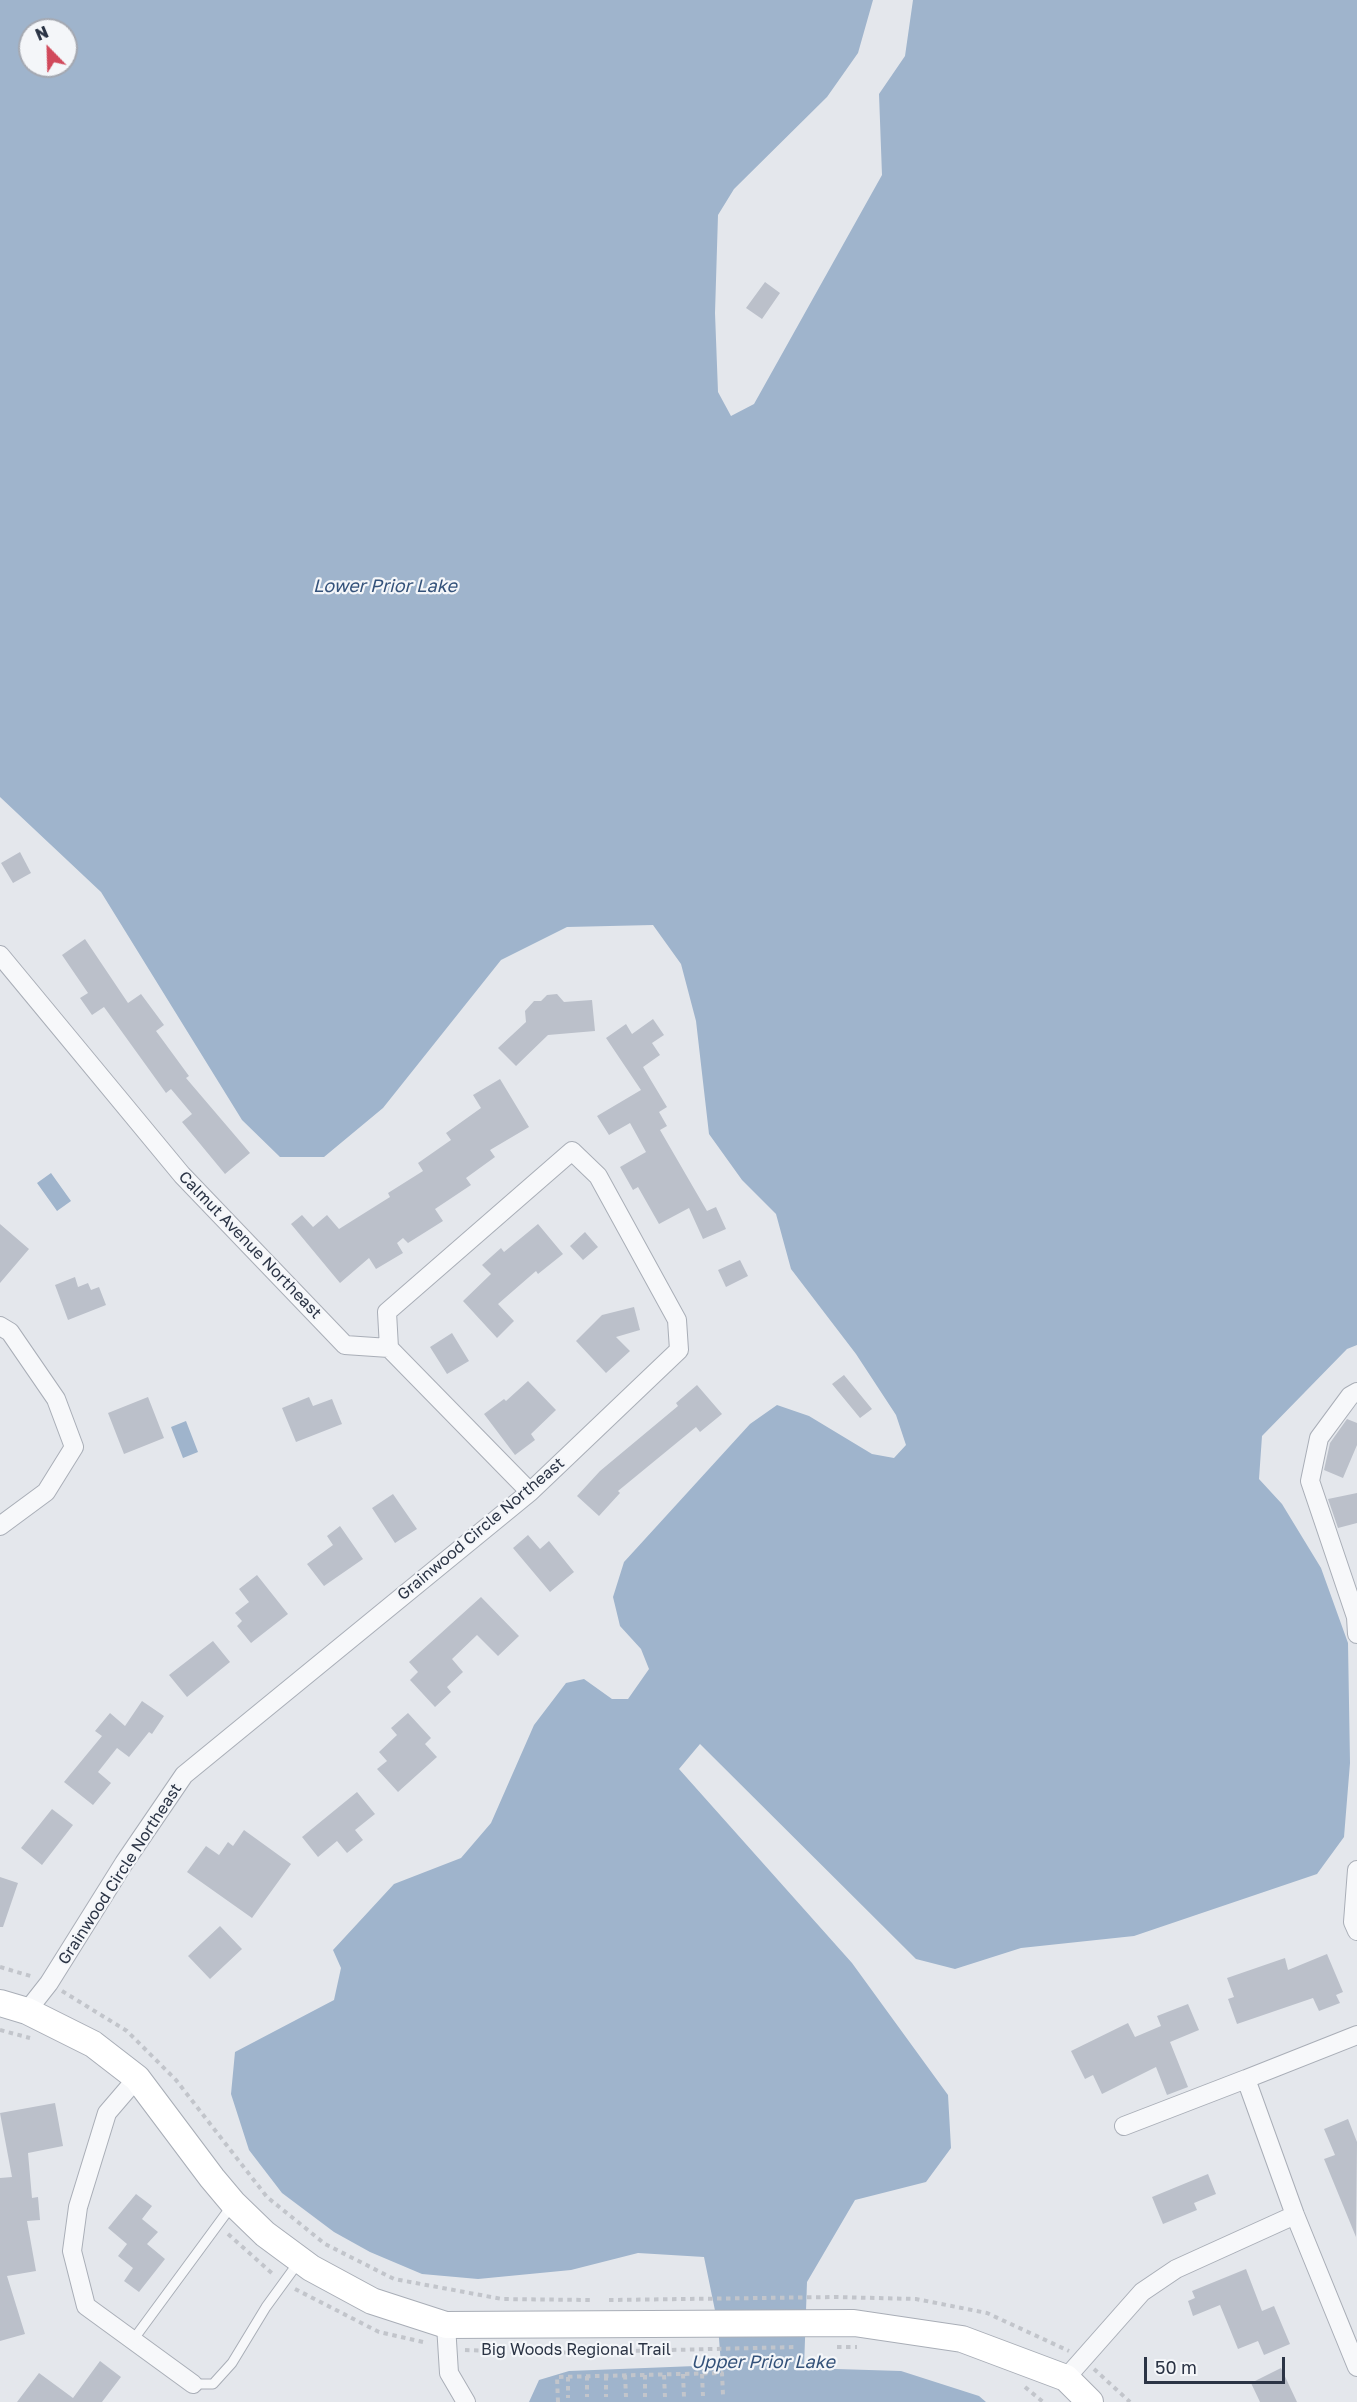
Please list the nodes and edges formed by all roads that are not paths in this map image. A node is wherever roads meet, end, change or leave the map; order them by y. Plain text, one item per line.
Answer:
1 (0, 955) edge
2 (0, 1326) edge
3 (389, 1348) junction
4 (1357, 1392) edge
5 (530, 1492) junction
6 (0, 1526) edge
7 (1357, 1634) edge
8 (1357, 1870) edge
9 (1356, 1920) edge
10 (0, 2003) edge
11 (27, 2011) junction
12 (1357, 2035) edge
13 (137, 2078) junction
14 (1246, 2079) junction
15 (1124, 2126) dead end
16 (234, 2204) junction
17 (1295, 2216) junction
18 (301, 2259) junction
19 (446, 2337) junction
20 (133, 2340) junction
21 (1357, 2367) edge
22 (1066, 2378) junction
23 (193, 2384) joint
24 (466, 2402) edge
25 (1090, 2402) edge

1 - 3 street, Calmut Avenue Northeast
2 - 6 street
3 - 5 street
3 - 5 street, Grainwood Circle Northeast
4 - 7 street
5 - 11 street, Grainwood Circle Northeast
8 - 9 street
10 - 11 main road
11 - 13 main road
12 - 14 street
13 - 16 main road
13 - 20 street
14 - 15 street
14 - 17 street
16 - 18 main road
16 - 20 lane
17 - 21 street
17 - 22 street
18 - 19 main road
18 - 23 lane
19 - 22 main road
19 - 24 street
20 - 23 street
22 - 25 main road

